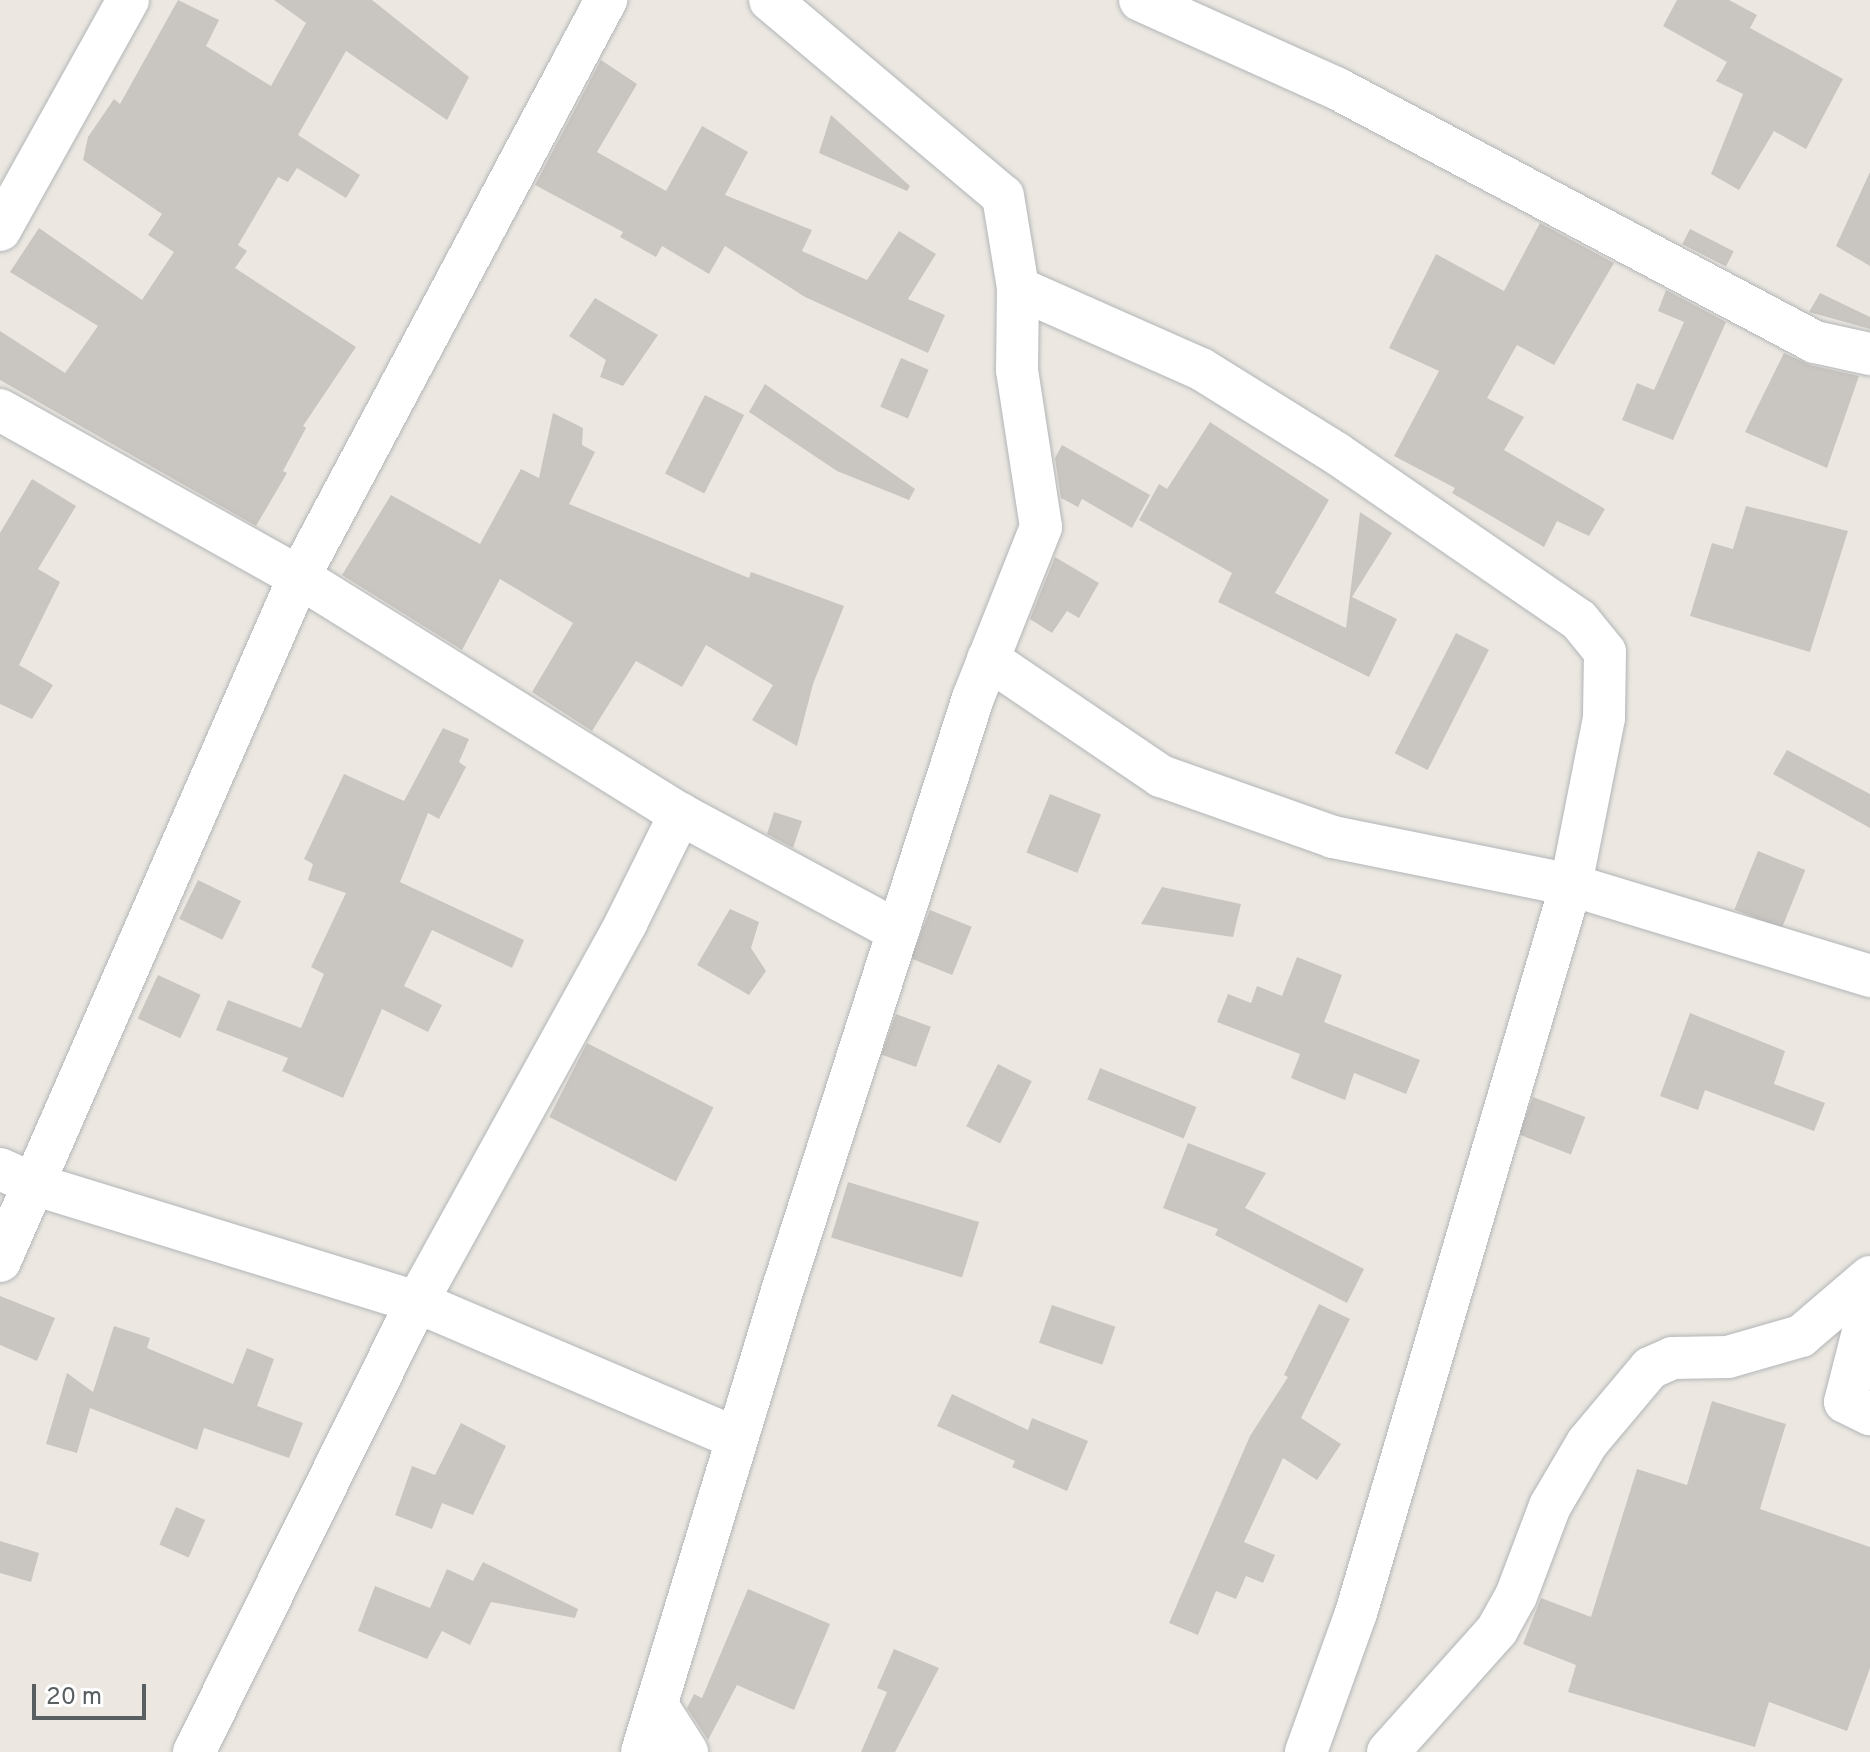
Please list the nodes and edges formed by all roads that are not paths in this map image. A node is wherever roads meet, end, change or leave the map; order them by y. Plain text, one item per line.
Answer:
1 (128, 0) edge
2 (606, 0) edge
3 (1140, 0) edge
4 (772, 1) edge
5 (0, 230) edge
6 (1018, 288) junction
7 (1870, 354) edge
8 (0, 410) edge
9 (299, 577) junction
10 (988, 659) junction
11 (680, 814) junction
12 (1571, 885) junction
13 (897, 931) junction
14 (1870, 976) edge
15 (17, 1176) edge
16 (0, 1261) edge
17 (1870, 1277) edge
18 (417, 1302) junction
19 (1870, 1304) edge
20 (1870, 1414) edge
21 (736, 1438) junction
22 (657, 1705) junction
23 (194, 1752) edge
24 (642, 1752) edge
25 (687, 1752) edge
26 (1306, 1752) edge
27 (1388, 1752) edge

1 - 5 street
2 - 9 street
3 - 7 street
4 - 6 street
6 - 10 street
6 - 12 street
8 - 9 street
9 - 11 street
9 - 15 street
10 - 12 street
10 - 13 street
11 - 13 street
11 - 18 street
12 - 14 street
12 - 26 street
13 - 21 street
15 - 16 street
15 - 18 street
17 - 27 street
18 - 21 street
18 - 23 street
19 - 20 street
21 - 22 street
22 - 24 street
22 - 25 street

